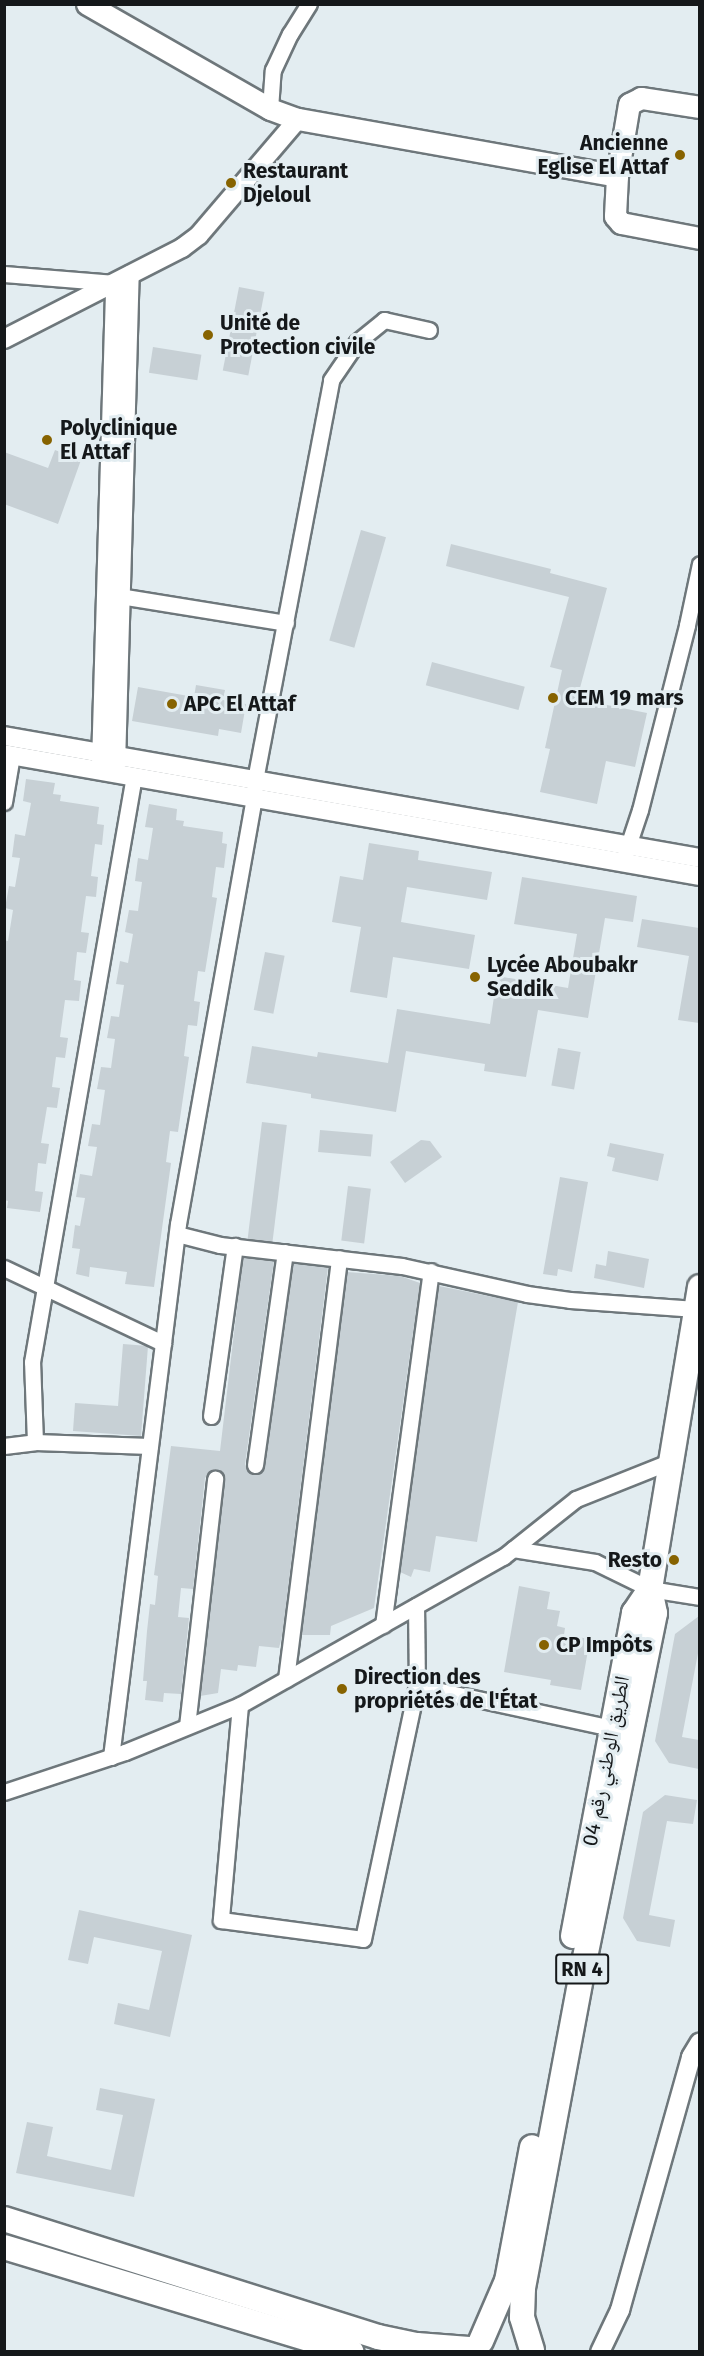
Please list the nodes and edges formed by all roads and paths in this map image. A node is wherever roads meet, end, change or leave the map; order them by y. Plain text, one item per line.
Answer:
1 (87, 4) edge
2 (309, 4) edge
3 (699, 107) edge
4 (270, 109) junction
5 (298, 118) junction
6 (617, 176) junction
7 (699, 238) edge
8 (4, 274) edge
9 (123, 279) junction
10 (429, 330) dead end
11 (4, 339) edge
12 (699, 564) edge
13 (120, 596) junction
14 (286, 622) junction
15 (4, 736) edge
16 (8, 755) edge
17 (109, 763) junction
18 (134, 776) junction
19 (254, 789) junction
20 (4, 802) edge
21 (625, 854) junction
22 (699, 858) edge
23 (699, 876) edge
24 (177, 1234) junction
25 (235, 1246) junction
26 (285, 1252) junction
27 (339, 1258) junction
28 (4, 1268) edge
29 (430, 1271) junction
30 (46, 1288) junction
31 (698, 1298) edge
32 (163, 1343) junction
33 (211, 1416) dead end
34 (35, 1442) junction
35 (4, 1446) edge
36 (150, 1446) junction
37 (669, 1462) junction
38 (255, 1465) dead end
39 (214, 1479) dead end
40 (513, 1549) junction
41 (650, 1589) junction
42 (699, 1597) edge
43 (416, 1606) junction
44 (383, 1625) junction
45 (286, 1679) junction
46 (417, 1686) junction
47 (240, 1705) junction
48 (188, 1726) junction
49 (611, 1728) junction
50 (111, 1757) junction
51 (4, 1792) edge
52 (699, 2042) edge
53 (4, 2219) edge
54 (4, 2247) edge
55 (472, 2347) edge
56 (532, 2351) edge
57 (351, 2352) edge
58 (600, 2352) edge

1 - 4 main road
2 - 4 street
3 - 6 main road
4 - 5 main road
5 - 6 main road
5 - 9 street
6 - 7 main road
8 - 9 street
9 - 11 street
9 - 13 street
9 - 17 street
10 - 14 street
12 - 21 street
13 - 14 street
13 - 17 street
14 - 19 street
15 - 17 street
16 - 17 street
16 - 20 street
17 - 18 street
17 - 19 street
18 - 19 street
18 - 30 street
19 - 21 street
19 - 24 street
21 - 22 street
21 - 23 street
24 - 25 street
24 - 32 street
25 - 26 street
25 - 33 street
26 - 27 street
26 - 38 street
27 - 29 street
27 - 45 street
28 - 30 street
29 - 31 street
29 - 44 street
30 - 32 street
30 - 34 street
31 - 37 main road, RN 4
32 - 36 street
34 - 35 street
34 - 36 street
36 - 50 street
37 - 40 street
37 - 41 main road, RN 4
39 - 48 street
40 - 41 street
40 - 43 street
41 - 42 street
41 - 49 main road, الطريق الوطني رقم 04 / RN 4
41 - 56 main road, الطريق الوطني رقم 04 / RN 4
43 - 44 street
43 - 46 street
44 - 45 street
45 - 47 street
46 - 47 street
46 - 49 street
47 - 48 street
48 - 50 street
49 - 55 main road, الطريق الوطني رقم 04 / RN 4
50 - 51 street
52 - 58 street
53 - 55 main road
54 - 57 main road
55 - 56 main road

